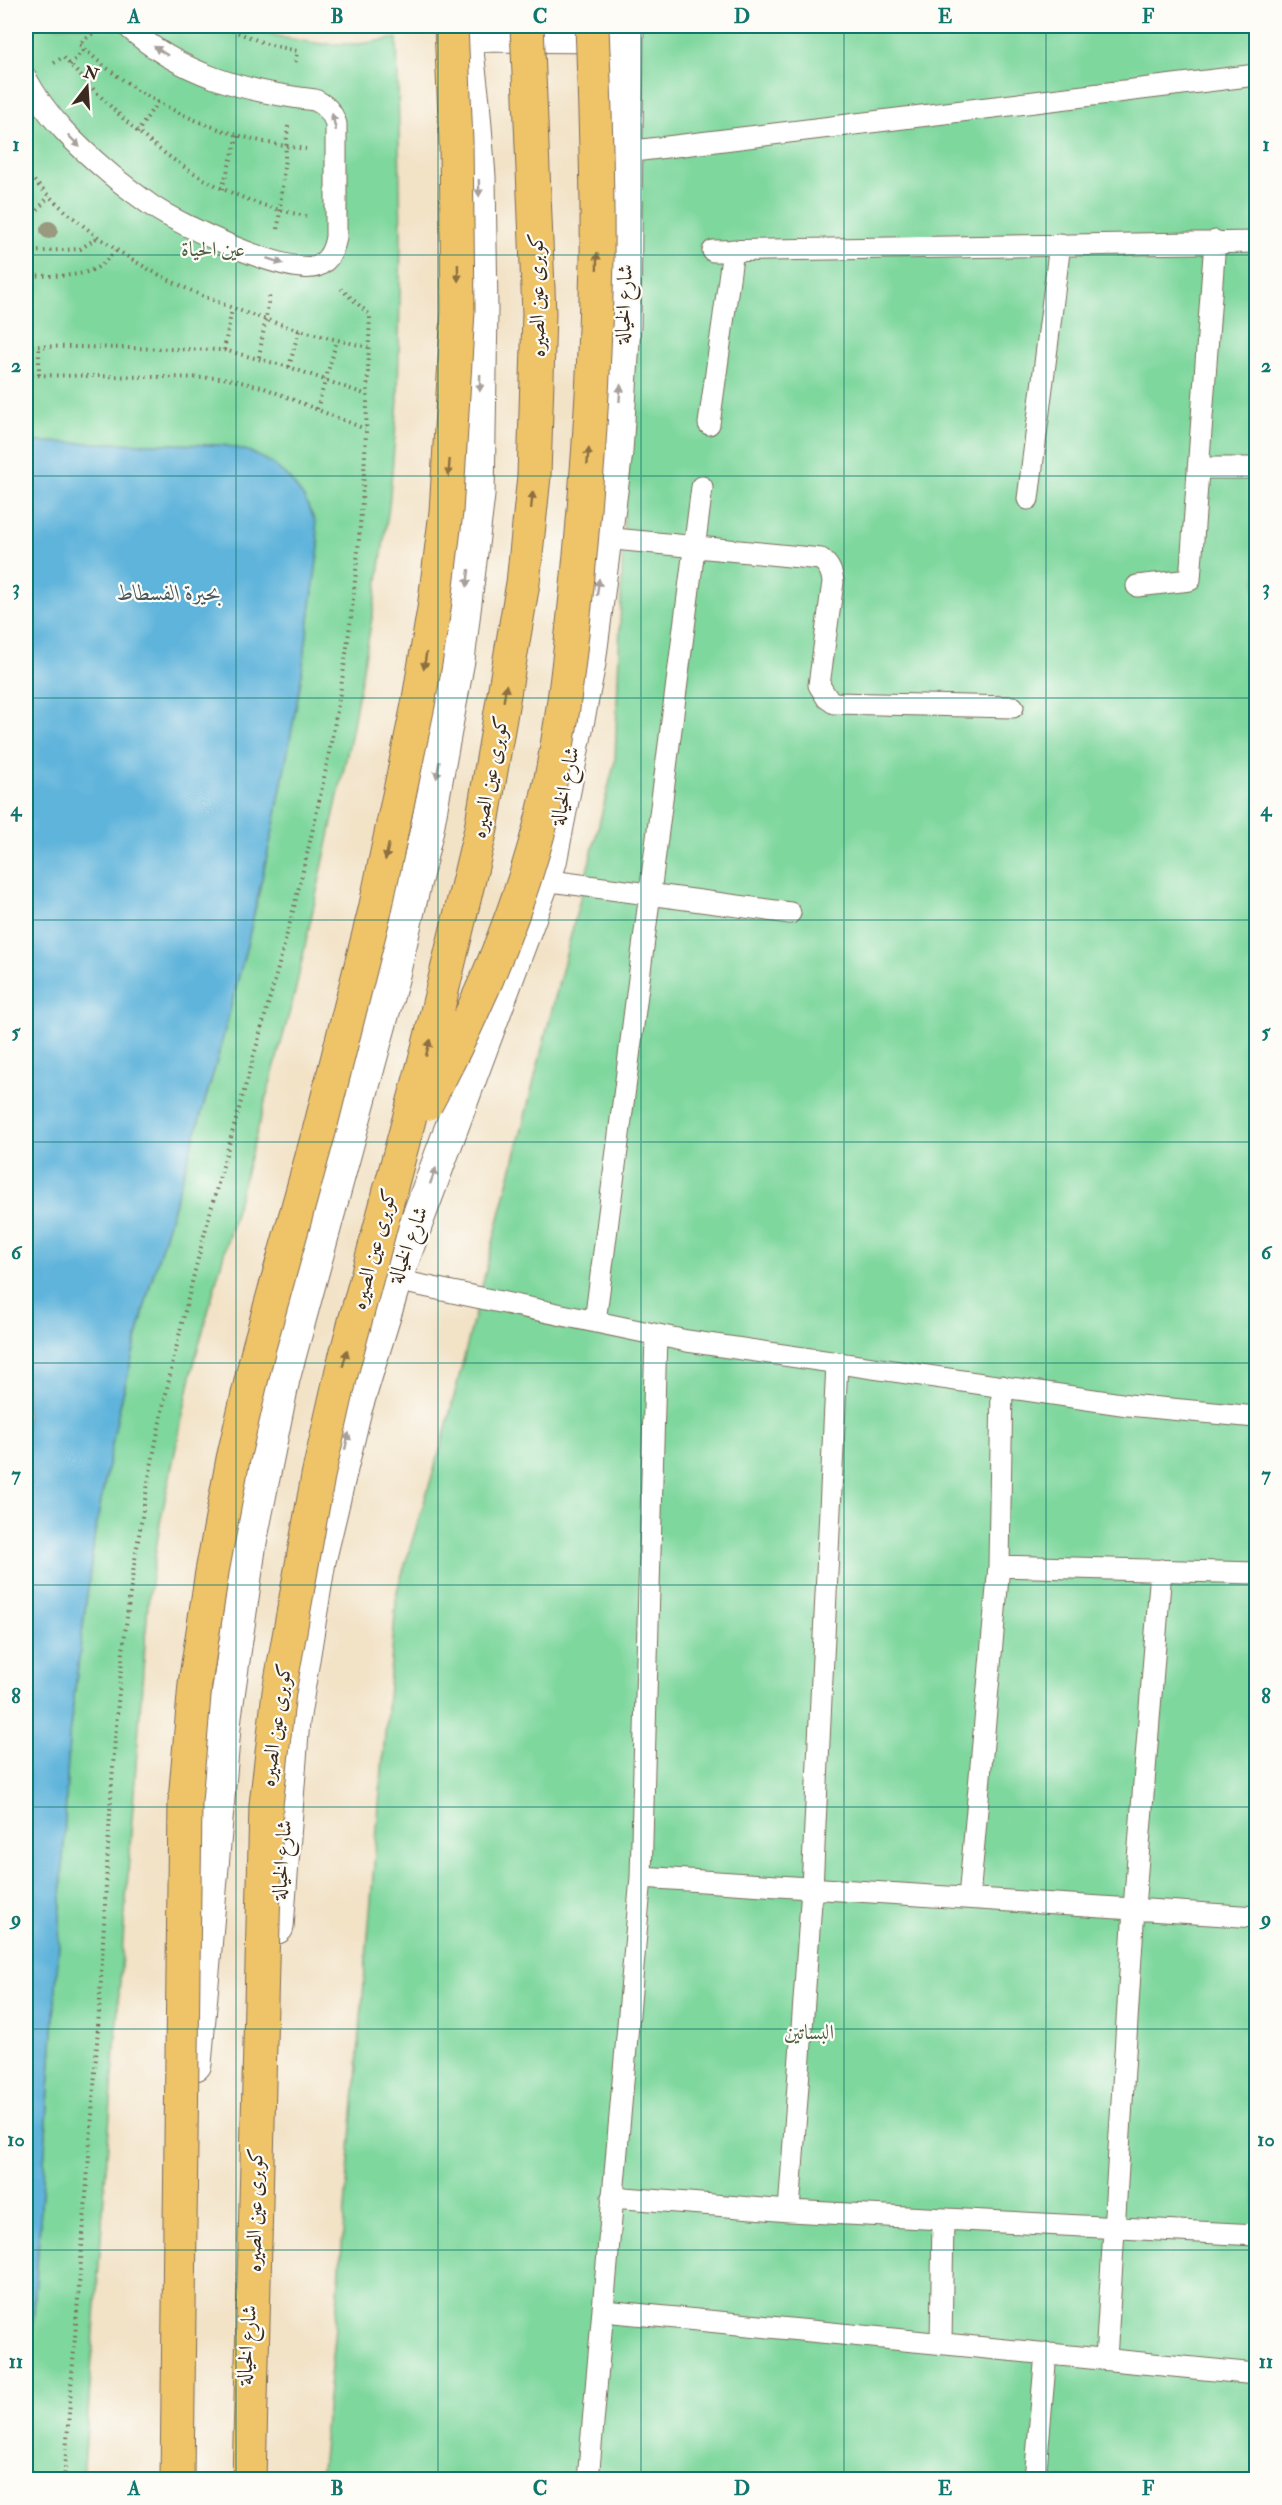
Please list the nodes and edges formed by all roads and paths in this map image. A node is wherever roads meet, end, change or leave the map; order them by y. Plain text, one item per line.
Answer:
1 (102, 26) edge
2 (128, 26) edge
3 (221, 26) edge
4 (527, 26) edge
5 (592, 26) edge
6 (460, 29) edge
7 (628, 31) edge
8 (84, 49) junction
9 (70, 65) junction
10 (1257, 75) edge
11 (26, 79) edge
12 (291, 97) junction
13 (157, 102) junction
14 (137, 133) junction
15 (238, 136) junction
16 (286, 146) junction
17 (626, 152) junction
18 (336, 153) junction
19 (26, 172) edge
20 (222, 189) junction
21 (49, 196) junction
22 (280, 211) junction
23 (336, 222) junction
24 (26, 224) edge
25 (98, 237) junction
26 (1215, 241) junction
27 (1257, 242) edge
28 (1060, 244) junction
29 (116, 250) junction
30 (26, 252) edge
31 (275, 261) junction
32 (316, 267) junction
33 (26, 276) edge
34 (232, 309) junction
35 (266, 322) junction
36 (299, 330) junction
37 (337, 340) junction
38 (26, 346) edge
39 (39, 346) junction
40 (369, 347) junction
41 (224, 350) junction
42 (259, 357) junction
43 (289, 367) junction
44 (26, 375) edge
45 (39, 375) junction
46 (325, 380) junction
47 (367, 394) junction
48 (317, 409) junction
49 (709, 424) dead end
50 (365, 429) junction
51 (1198, 468) junction
52 (1257, 468) edge
53 (702, 487) dead end
54 (1028, 499) dead end
55 (604, 538) junction
56 (694, 548) junction
57 (1137, 586) dead end
58 (1013, 707) dead end
59 (543, 880) junction
60 (650, 894) junction
61 (790, 913) dead end
62 (399, 1153) junction
63 (395, 1280) junction
64 (595, 1322) junction
65 (656, 1335) junction
66 (837, 1363) junction
67 (1002, 1386) junction
68 (1257, 1417) edge
69 (999, 1566) junction
70 (1161, 1570) junction
71 (1257, 1573) edge
72 (641, 1877) junction
73 (812, 1888) junction
74 (969, 1898) junction
75 (1134, 1908) junction
76 (1257, 1917) edge
77 (612, 2197) junction
78 (789, 2211) junction
79 (943, 2220) junction
80 (1112, 2229) junction
81 (1257, 2235) edge
82 (604, 2311) junction
83 (940, 2343) junction
84 (1046, 2353) junction
85 (1106, 2359) junction
86 (1257, 2374) edge
87 (64, 2480) edge
88 (167, 2480) edge
89 (177, 2480) edge
90 (238, 2480) edge
91 (249, 2480) edge
92 (588, 2480) edge
93 (1035, 2480) edge

1 - 8 path
12 -> 2 lane
3 - 12 path
62 -> 4 highway, كوبرى عين الصيره, bridge
62 -> 5 highway, bridge
6 - 7 street
6 -> 88 street
6 -> 89 highway, bridge
7 - 17 street, شارع الخيالة
8 - 9 path
8 - 13 path
9 - 11 path
9 - 14 path
10 - 17 lane
11 -> 31 lane
12 - 16 path
18 -> 12 lane
13 - 14 path
13 - 15 path
14 - 20 path
15 - 16 path
15 - 20 path
16 - 18 path
16 - 22 path
55 -> 17 street, شارع الخيالة
18 - 23 lane
19 - 21 path
20 - 22 path
21 - 24 path
21 - 25 path
22 - 23 path
22 - 31 path
23 - 32 lane
25 - 29 path
25 - 30 path
26 - 27 lane
26 - 28 lane
26 - 51 lane
28 - 49 lane
28 - 54 lane
29 - 33 path
29 - 34 path
31 - 32 lane
31 - 35 path
32 - 40 path
34 - 35 path
34 - 41 path
35 - 36 path
35 - 42 path
36 - 37 path
36 - 43 path
37 - 40 path
37 - 46 path
38 - 39 path
39 - 41 path
39 - 45 path
40 - 47 path
41 - 42 path
42 - 43 path
43 - 46 path
44 - 45 path
45 - 48 path
46 - 47 path
46 - 48 path
47 - 50 path
48 - 50 path
50 - 87 path
51 - 52 lane
51 - 57 lane
53 - 56 lane
55 - 56 lane
59 -> 55 street, شارع الخيالة
56 - 58 lane
56 - 60 lane
59 - 60 lane
63 -> 59 street, شارع الخيالة
60 - 61 lane
60 - 64 lane
91 -> 62 highway, كوبرى عين الصيره, bridge
63 - 64 lane
90 -> 63 street, شارع الخيالة
64 - 65 lane
65 - 66 lane
65 - 72 lane
66 - 67 lane
66 - 73 lane
67 - 68 lane
67 - 69 lane
69 - 70 lane
69 - 74 lane
70 - 71 lane
70 - 75 lane
72 - 73 lane
72 - 77 lane
73 - 74 lane
73 - 78 lane
74 - 75 lane
75 - 76 lane
75 - 80 lane
77 - 78 lane
77 - 82 lane
78 - 79 lane
79 - 80 lane
79 - 83 lane
80 - 81 lane
80 - 85 lane
82 - 83 lane
82 - 92 lane
83 - 84 lane
84 - 85 lane
84 - 93 lane
85 - 86 lane

